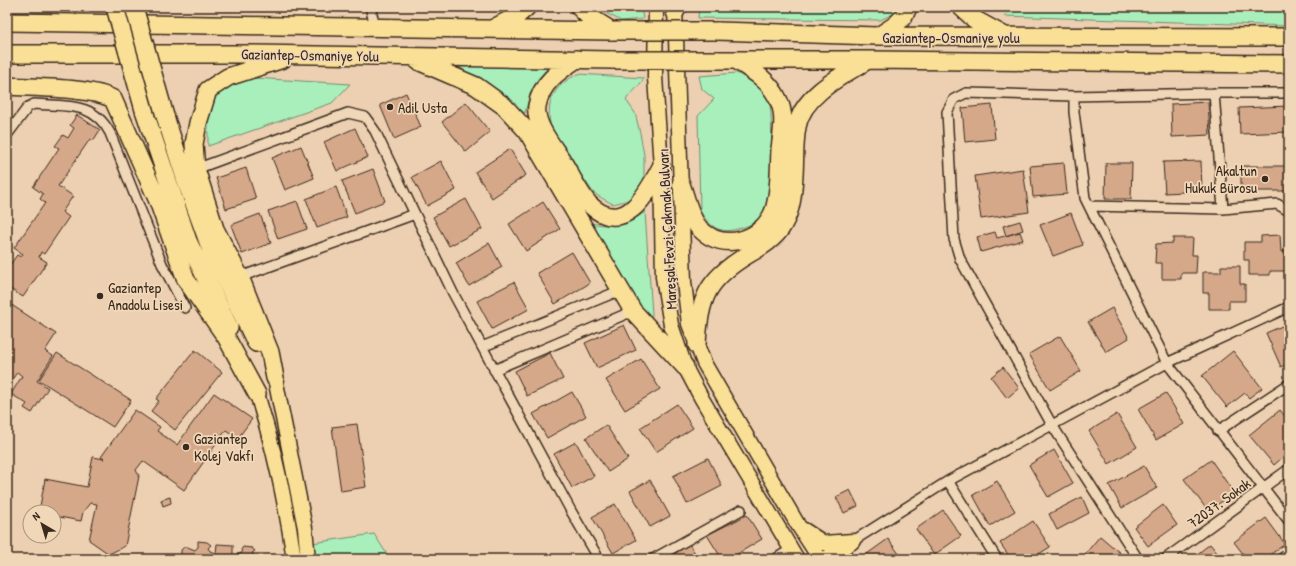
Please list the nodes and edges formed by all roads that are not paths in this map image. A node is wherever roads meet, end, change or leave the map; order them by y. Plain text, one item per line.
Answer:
1 (114, 7) edge
2 (134, 7) edge
3 (370, 7) edge
4 (527, 7) edge
5 (579, 7) edge
6 (656, 7) edge
7 (908, 7) edge
8 (961, 7) edge
9 (676, 9) edge
10 (7, 13) edge
11 (7, 22) edge
12 (49, 22) junction
13 (376, 29) junction
14 (489, 30) junction
15 (612, 31) junction
16 (877, 36) junction
17 (1007, 37) junction
18 (1289, 37) edge
19 (7, 54) edge
20 (297, 55) junction
21 (408, 57) junction
22 (577, 59) junction
23 (613, 60) joint
24 (736, 60) junction
25 (868, 60) junction
26 (1289, 64) edge
27 (7, 86) edge
28 (1214, 93) junction
29 (1289, 93) edge
30 (1074, 96) junction
31 (7, 135) edge
32 (661, 167) junction
33 (196, 169) junction
34 (681, 184) junction
35 (1089, 206) junction
36 (1223, 208) junction
37 (1289, 209) edge
38 (415, 214) junction
39 (240, 277) junction
40 (621, 290) junction
41 (1289, 307) edge
42 (184, 308) dead end
43 (633, 311) junction
44 (697, 345) junction
45 (482, 347) junction
46 (1167, 363) junction
47 (685, 367) junction
48 (494, 370) junction
49 (275, 378) junction
50 (1289, 384) edge
51 (257, 394) junction
52 (1052, 425) junction
53 (1218, 430) junction
54 (1289, 469) edge
55 (948, 481) junction
56 (1263, 489) junction
57 (741, 510) dead end
58 (1289, 521) edge
59 (798, 525) junction
60 (853, 541) junction
61 (1289, 553) edge
62 (796, 557) edge
63 (294, 559) edge
64 (308, 559) edge
65 (599, 559) edge
66 (653, 559) edge
67 (779, 559) edge
68 (820, 559) edge
69 (825, 559) edge
70 (997, 559) edge
71 (1138, 559) edge
72 (1165, 559) edge
73 (1281, 559) edge

1 - 51 highway, bridge
2 - 49 highway, bridge
3 - 13 street
4 - 14 highway
5 - 15 highway
6 - 32 main road, Mareşal Fevzi Çakmak Bulvarı
7 - 16 highway
8 - 17 highway
9 - 34 main road, Mareşal Fevzi Çakmak Bulvarı
10 - 12 highway
11 - 12 highway, Gaziantep-Osmaniye Yolu
12 - 13 highway, Gaziantep-Osmaniye Yolu
13 - 14 highway, Gaziantep-Osmaniye Yolu
14 - 15 highway, Gaziantep-Osmaniye Yolu
15 - 16 highway, Gaziantep-Osmaniye yolu, bridge
16 - 17 highway, Gaziantep-Osmaniye yolu
17 - 18 highway, Gaziantep-Osmaniye yolu
19 - 20 highway, Gaziantep-Osmaniye Yolu
20 - 21 highway, Gaziantep-Osmaniye Yolu
20 - 33 highway
21 - 22 highway, Gaziantep-Osmaniye Yolu
21 - 40 highway
22 - 23 highway, Gaziantep-Osmaniye Yolu
22 - 32 highway
23 - 24 highway, Gaziantep-Osmaniye yolu, bridge
24 - 25 highway, Gaziantep-Osmaniye yolu
24 - 34 highway
25 - 26 highway, Gaziantep-Osmaniye yolu
25 - 44 highway
27 - 51 highway
28 - 29 street
28 - 30 street
28 - 36 street
30 - 35 street
30 - 52 street
31 - 42 street
32 - 47 main road, Mareşal Fevzi Çakmak Bulvarı
33 - 38 street
33 - 39 highway
34 - 44 main road, Mareşal Fevzi Çakmak Bulvarı
35 - 36 street
35 - 46 street
36 - 37 street
38 - 39 street
38 - 45 street
39 - 49 highway
40 - 43 highway
40 - 45 street
41 - 46 street
43 - 47 highway
43 - 48 street
44 - 59 main road, Mareşal Fevzi Çakmak Bulvarı
45 - 48 street
46 - 52 street
46 - 53 street
47 - 62 main road, Mareşal Fevzi Çakmak Bulvarı
48 - 65 street
49 - 64 main road
50 - 53 street
51 - 63 main road
52 - 55 street
52 - 71 street
53 - 56 street
54 - 56 street, 72037. Sokak
55 - 60 street
55 - 70 street
56 - 58 street
56 - 72 street, 72037. Sokak
57 - 66 street
59 - 60 main road
59 - 68 main road, Mareşal Fevzi Çakmak Bulvarı
60 - 69 main road
61 - 73 street
62 - 67 street

